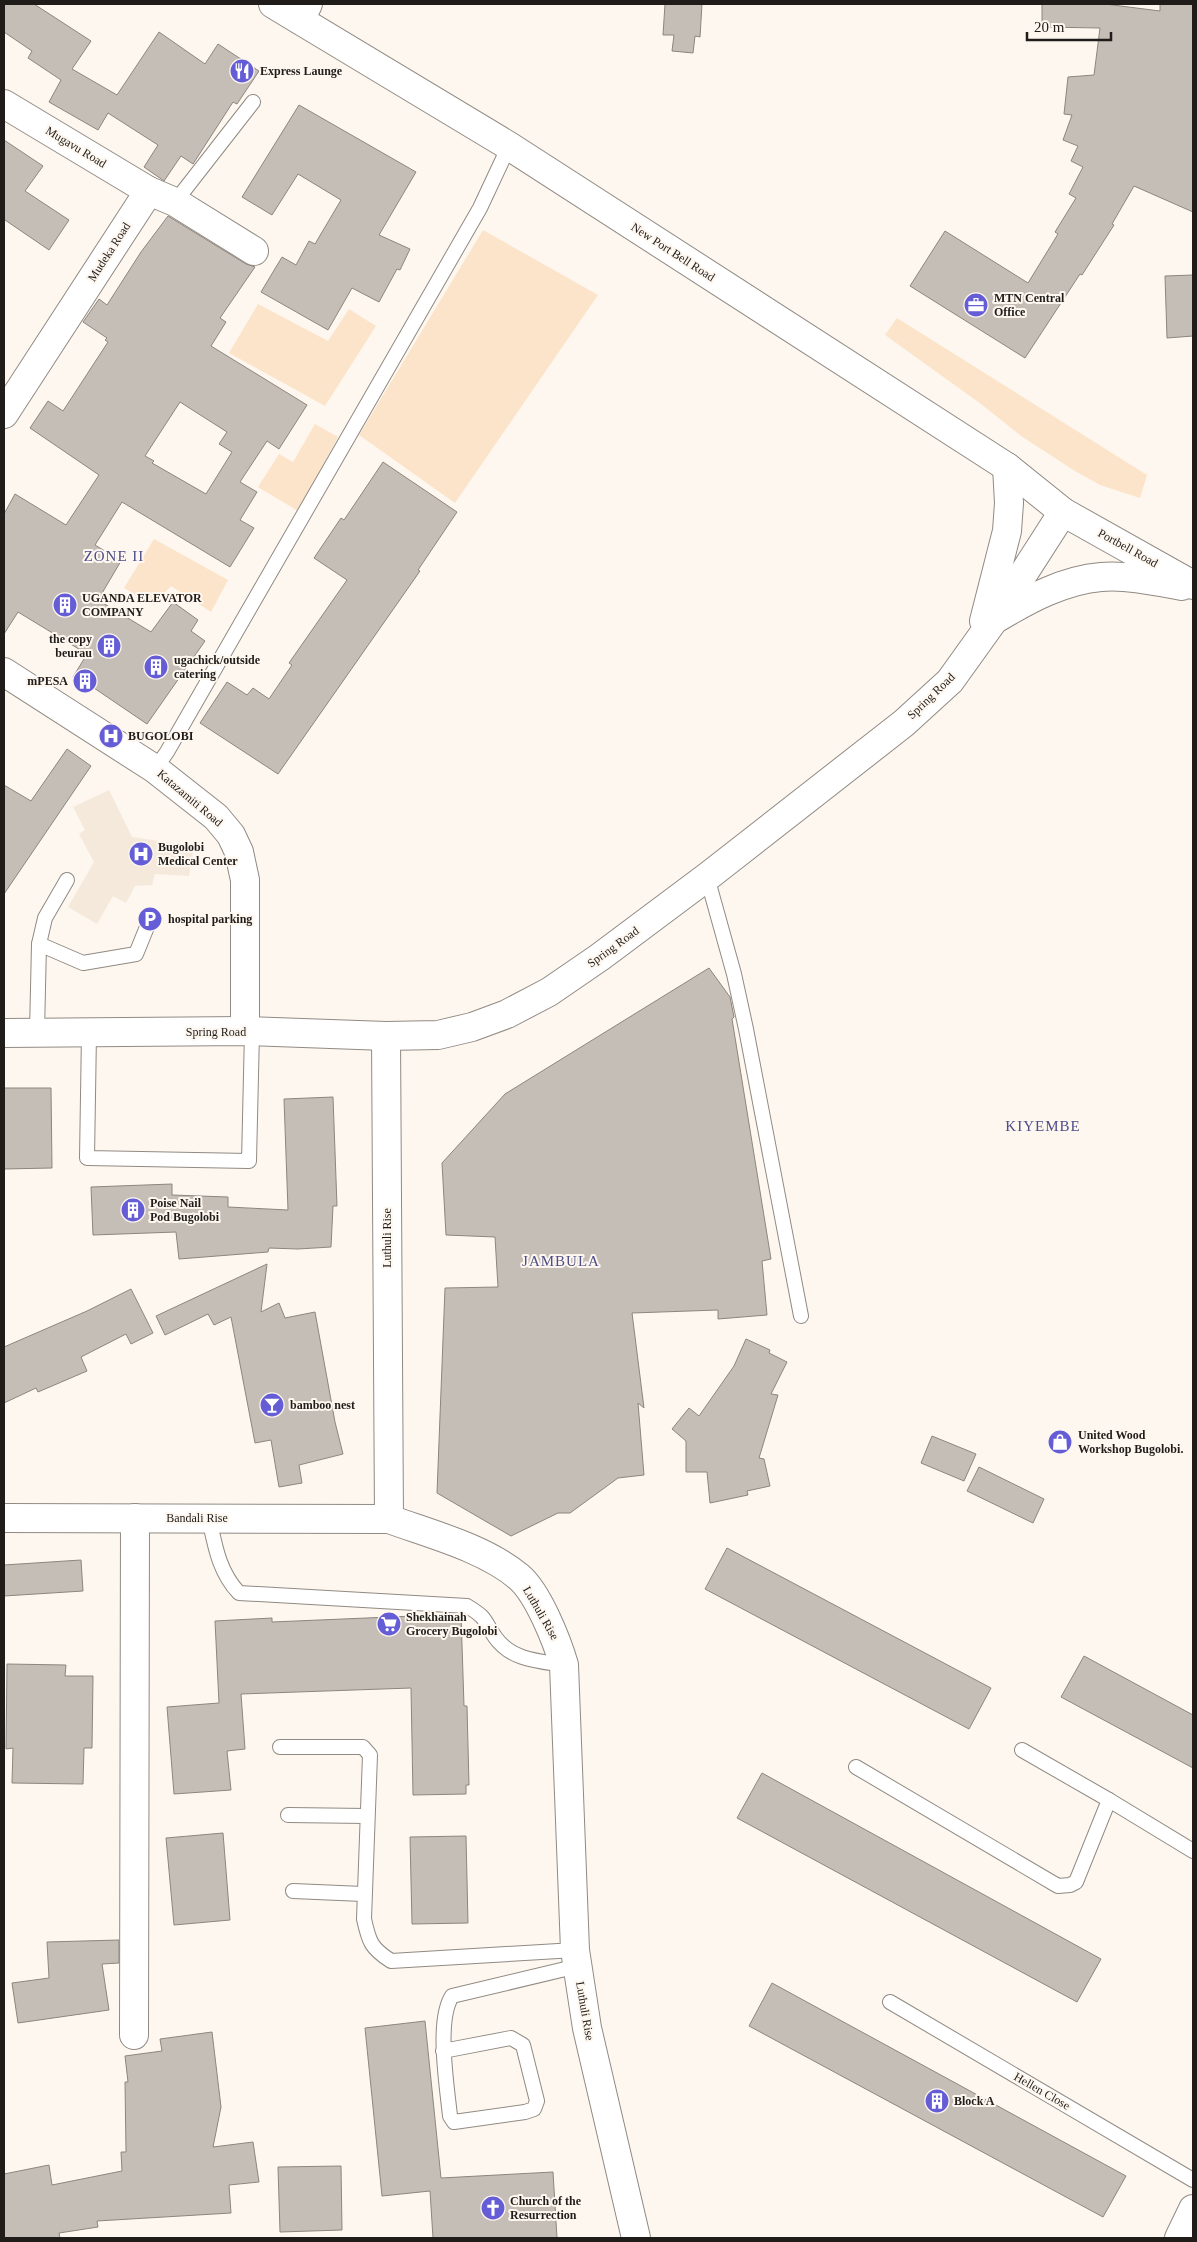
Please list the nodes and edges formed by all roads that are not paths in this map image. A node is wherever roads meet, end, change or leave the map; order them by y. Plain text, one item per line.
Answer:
1 (273, 4) edge
2 (304, 12) edge
3 (253, 102) dead end
4 (4, 104) edge
5 (509, 146) junction
6 (149, 191) junction
7 (175, 202) junction
8 (254, 251) dead end
9 (4, 414) edge
10 (1007, 467) junction
11 (1063, 512) junction
12 (1193, 586) edge
13 (986, 631) junction
14 (4, 672) edge
15 (155, 769) junction
16 (707, 877) junction
17 (67, 880) dead end
18 (149, 922) dead end
19 (39, 944) junction
20 (249, 1032) junction
21 (4, 1033) edge
22 (36, 1033) junction
23 (90, 1033) junction
24 (386, 1036) junction
25 (801, 1316) dead end
26 (4, 1518) edge
27 (135, 1518) junction
28 (209, 1518) junction
29 (390, 1518) junction
30 (564, 1665) junction
31 (280, 1747) dead end
32 (1022, 1750) dead end
33 (856, 1766) dead end
34 (1109, 1800) junction
35 (288, 1815) dead end
36 (367, 1816) junction
37 (1193, 1851) edge
38 (293, 1891) dead end
39 (363, 1894) junction
40 (576, 1958) junction
41 (890, 2002) dead end
42 (134, 2035) dead end
43 (443, 2051) junction
44 (1193, 2180) edge
45 (1193, 2209) edge
46 (636, 2238) edge
47 (1179, 2238) edge

1 - 2 street, New Port Bell Road
2 - 5 street, New Port Bell Road
3 - 7 lane
4 - 6 street, Mugavu Road
5 - 10 street, New Port Bell Road
5 - 15 lane
6 - 7 street
6 - 9 street, Mudeka Road
7 - 8 street
10 - 11 street, New Port Bell Road
10 - 13 street
11 - 12 street, Portbell Road
11 - 13 street, Spring Road
12 - 13 street
13 - 16 street, Spring Road
14 - 15 street, Katazamiti Road
15 - 20 street, Katazamiti Road
16 - 24 street, Spring Road
16 - 25 lane
17 - 19 lane
18 - 19 lane
19 - 22 lane
20 - 23 street, Spring Road
20 - 23 lane
20 - 24 street, Spring Road
21 - 22 street, Spring Road
22 - 23 street, Spring Road
24 - 29 street, Luthuli Rise
26 - 27 street, Bandali Rise
27 - 28 street, Bandali Rise
27 - 42 street
28 - 29 street, Bandali Rise
28 - 30 lane
29 - 30 street, Luthuli Rise
30 - 40 street, Luthuli Rise
31 - 36 lane
32 - 34 lane
33 - 34 lane
34 - 37 lane
35 - 36 lane
36 - 39 lane
38 - 39 lane
39 - 40 lane
40 - 43 lane
40 - 46 street, Luthuli Rise
41 - 44 lane, Hellen Close
43 - 43 lane
45 - 47 street

